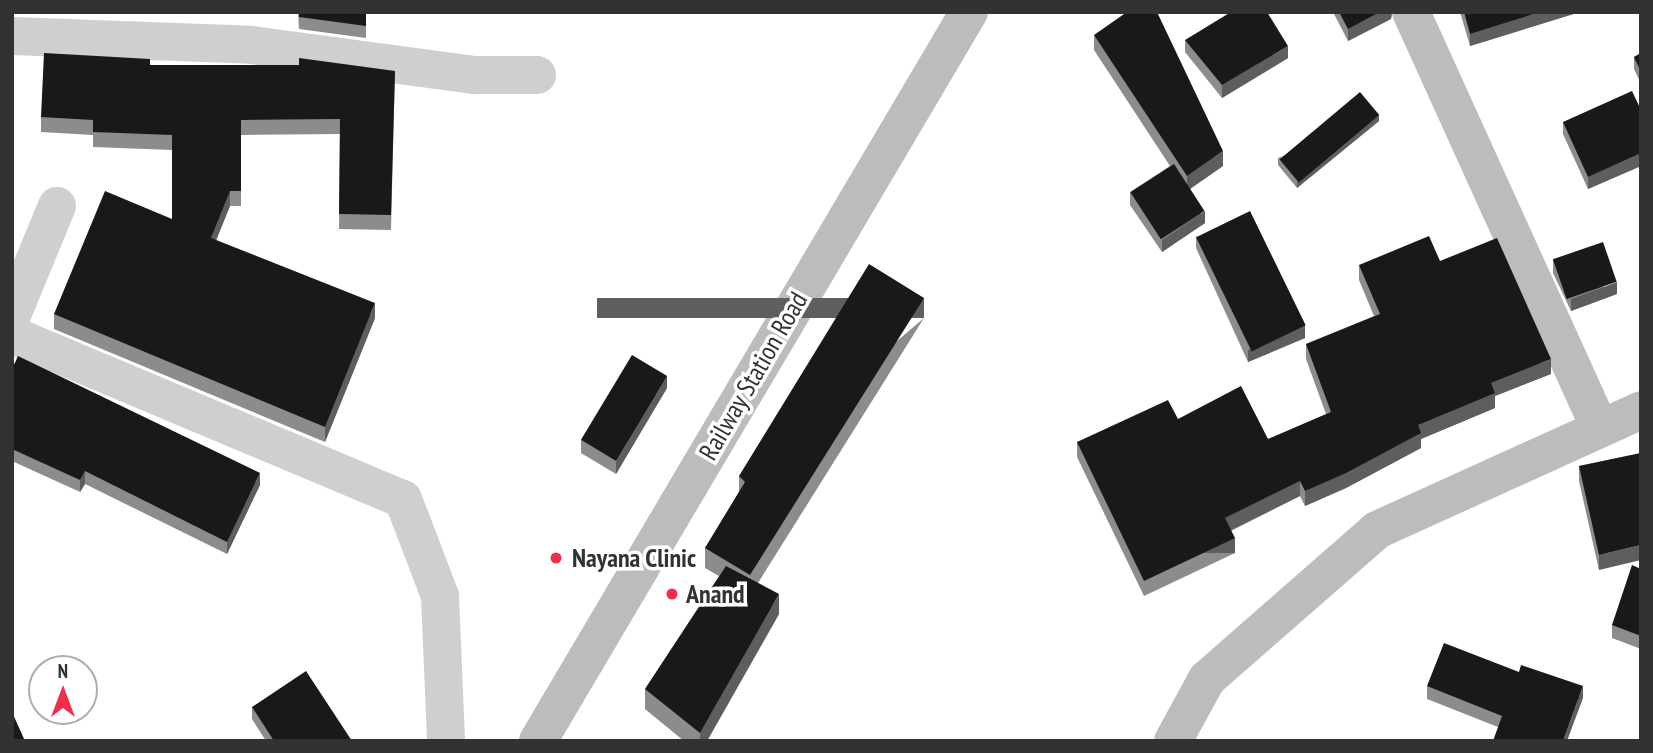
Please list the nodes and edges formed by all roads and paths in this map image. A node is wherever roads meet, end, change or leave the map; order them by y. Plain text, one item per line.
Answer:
1 (969, 12) edge
2 (1411, 12) edge
3 (12, 36) edge
4 (537, 75) dead end
5 (57, 206) dead end
6 (12, 314) edge
7 (12, 335) edge
8 (1641, 410) edge
9 (1600, 428) junction
10 (446, 741) edge
11 (538, 741) edge
12 (1173, 741) edge

1 - 11 street, Railway Station Road
2 - 9 street
3 - 4 street
5 - 6 street
7 - 10 street
8 - 9 street
9 - 12 street

